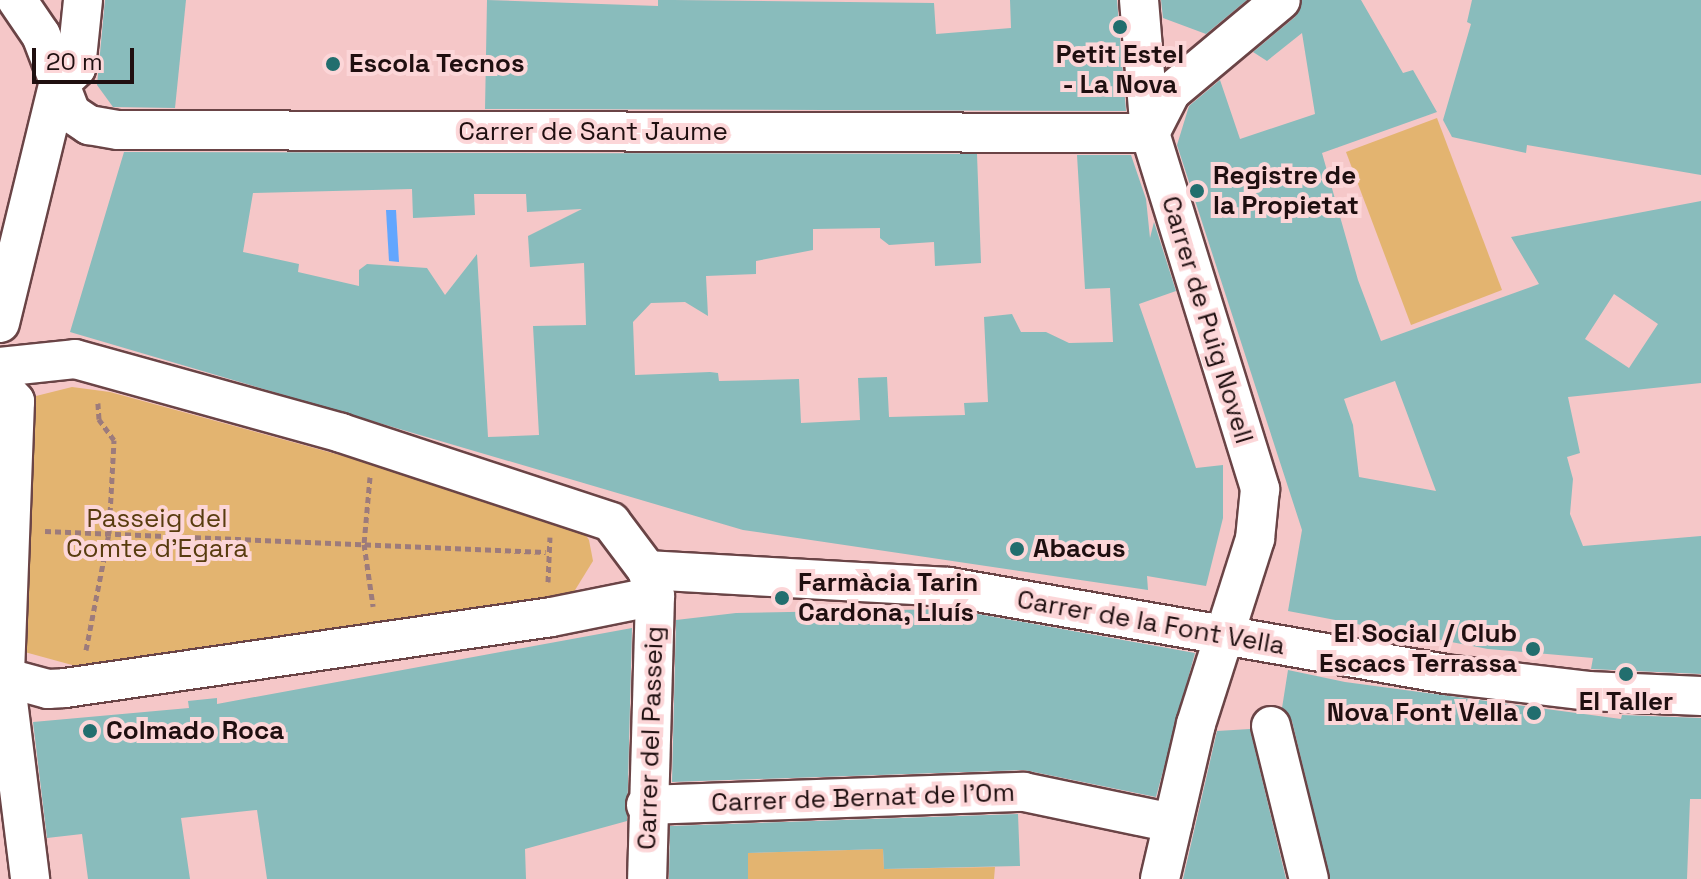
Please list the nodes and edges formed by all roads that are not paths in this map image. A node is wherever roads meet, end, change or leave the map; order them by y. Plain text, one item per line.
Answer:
1 (17, 0) edge
2 (1139, 0) edge
3 (1281, 0) edge
4 (82, 15) edge
5 (41, 35) junction
6 (58, 85) junction
7 (1150, 133) junction
8 (0, 323) edge
9 (0, 367) edge
10 (0, 384) edge
11 (651, 583) junction
12 (1225, 636) junction
13 (3, 676) edge
14 (1701, 696) edge
15 (1271, 726) dead end
16 (646, 805) junction
17 (1173, 823) junction
18 (30, 879) edge
19 (647, 879) edge
20 (1160, 879) edge
21 (1309, 879) edge

1 - 5 street, Carrer de Sant Jaume
2 - 7 street, Carrer de Puig Novell
3 - 7 street
4 - 5 street
4 - 6 street
5 - 6 street, Carrer de Sant Jaume
6 - 7 street, Carrer de Sant Jaume
6 - 8 street
7 - 12 street, Carrer de Puig Novell
9 - 11 street
10 - 13 street
11 - 12 street, Carrer de la Font Vella
11 - 13 street
11 - 16 street, Carrer del Passeig
12 - 14 street, Carrer de la Font Vella
12 - 17 street, Carrer de Puig Novell
13 - 18 street
15 - 21 street
16 - 17 street, Carrer de Bernat de l'Om
16 - 19 street, Carrer del Passeig
17 - 20 street, Carrer de Puig Novell

